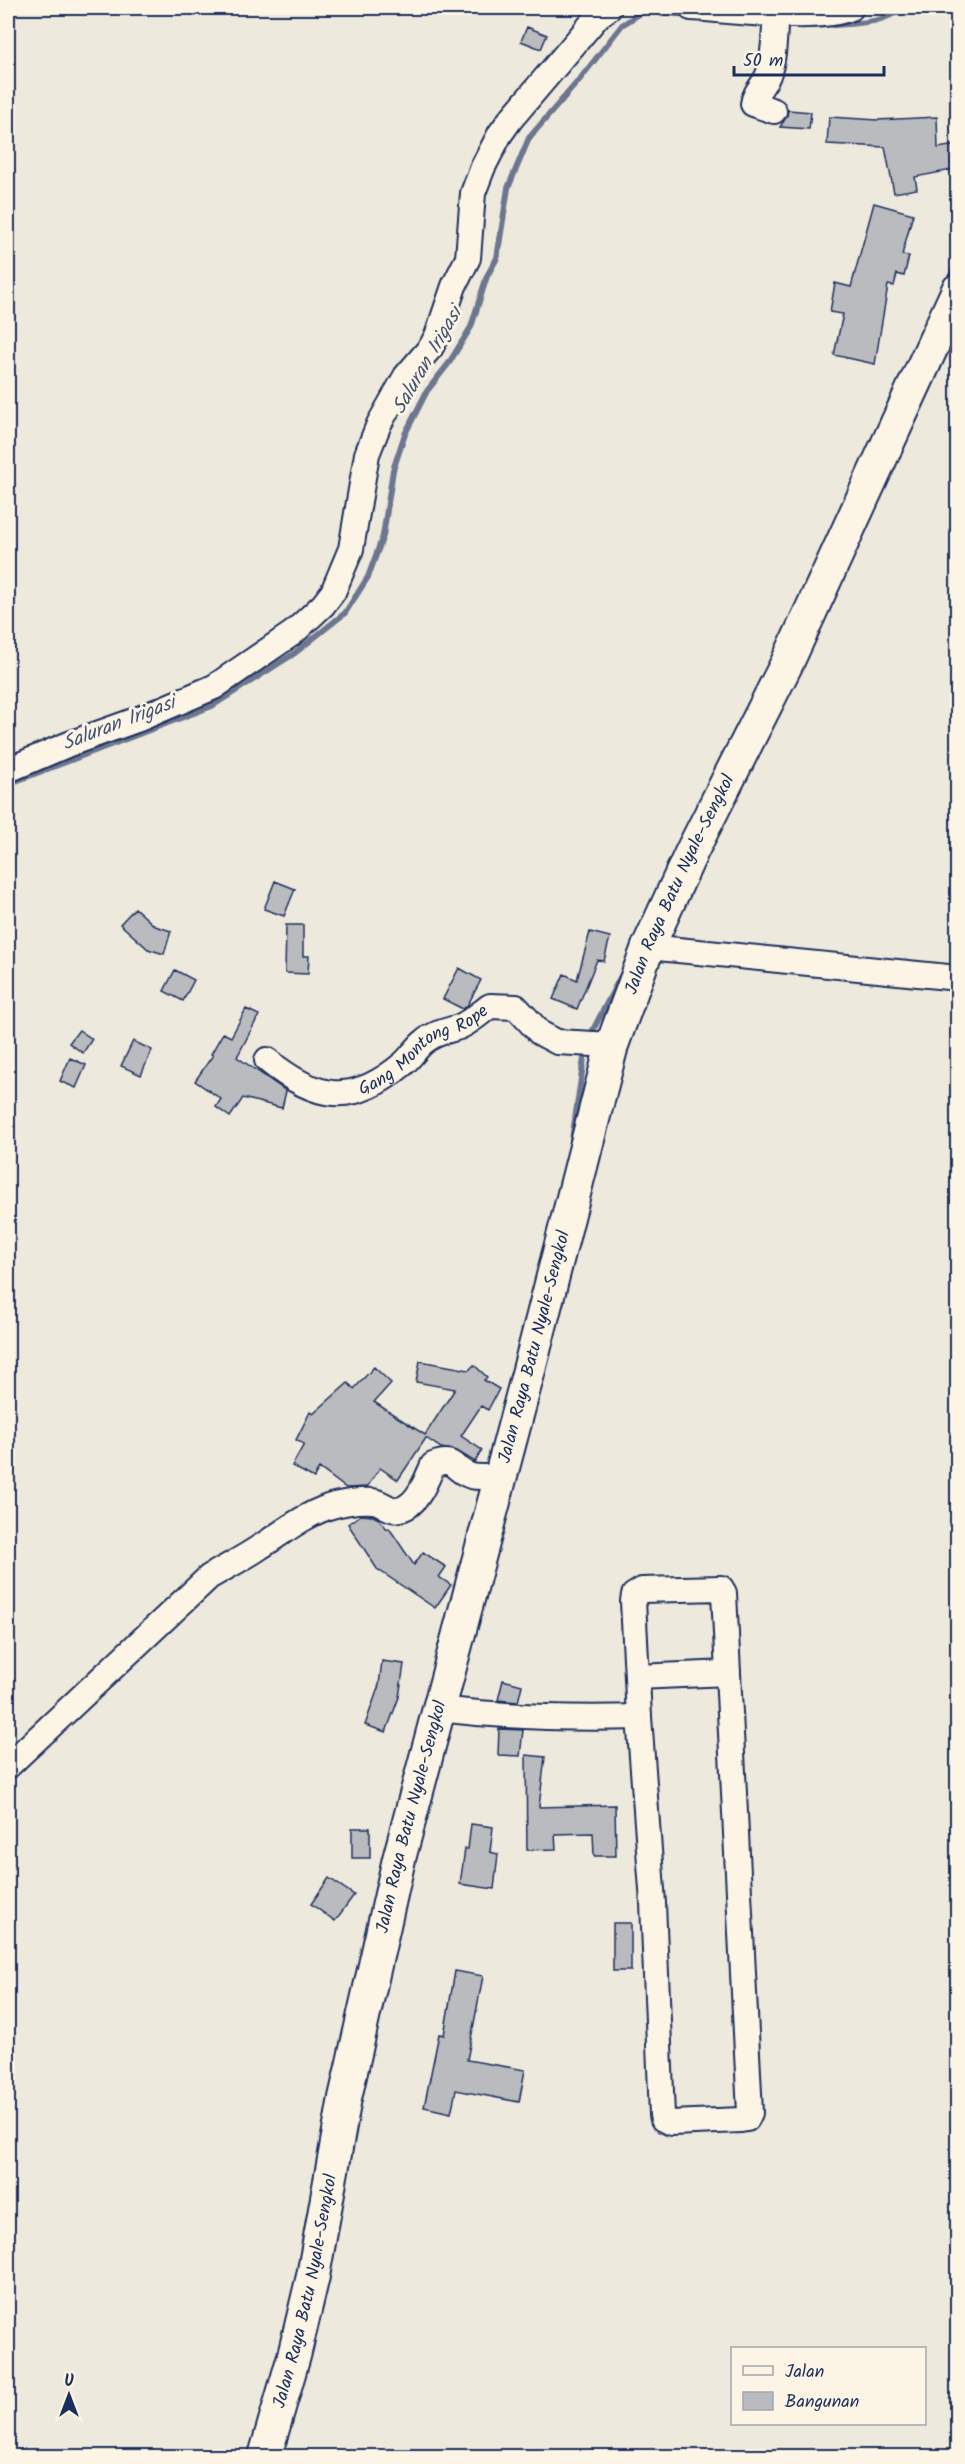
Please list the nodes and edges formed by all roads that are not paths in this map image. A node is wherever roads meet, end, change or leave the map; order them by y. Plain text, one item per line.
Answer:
1 (609, 8) edge
2 (691, 8) edge
3 (851, 8) edge
4 (776, 14) junction
5 (774, 111) dead end
6 (957, 290) edge
7 (8, 770) edge
8 (648, 947) junction
9 (957, 978) edge
10 (612, 1045) junction
11 (267, 1060) dead end
12 (501, 1477) junction
13 (728, 1673) junction
14 (637, 1677) junction
15 (438, 1709) junction
16 (639, 1717) junction
17 (8, 1766) edge
18 (265, 2457) edge

1 - 7 street
2 - 4 street
3 - 4 street
4 - 5 street
6 - 8 main road, Jalan Raya Batu Nyale-Sengkol
8 - 9 street
8 - 10 main road, Jalan Raya Batu Nyale-Sengkol
10 - 11 street, Gang Montong Rope
10 - 12 main road, Jalan Raya Batu Nyale-Sengkol
12 - 15 main road, Jalan Raya Batu Nyale-Sengkol
12 - 17 street
13 - 14 street
13 - 14 street
13 - 16 street
14 - 16 street
15 - 16 street
15 - 18 main road, Jalan Raya Batu Nyale-Sengkol

